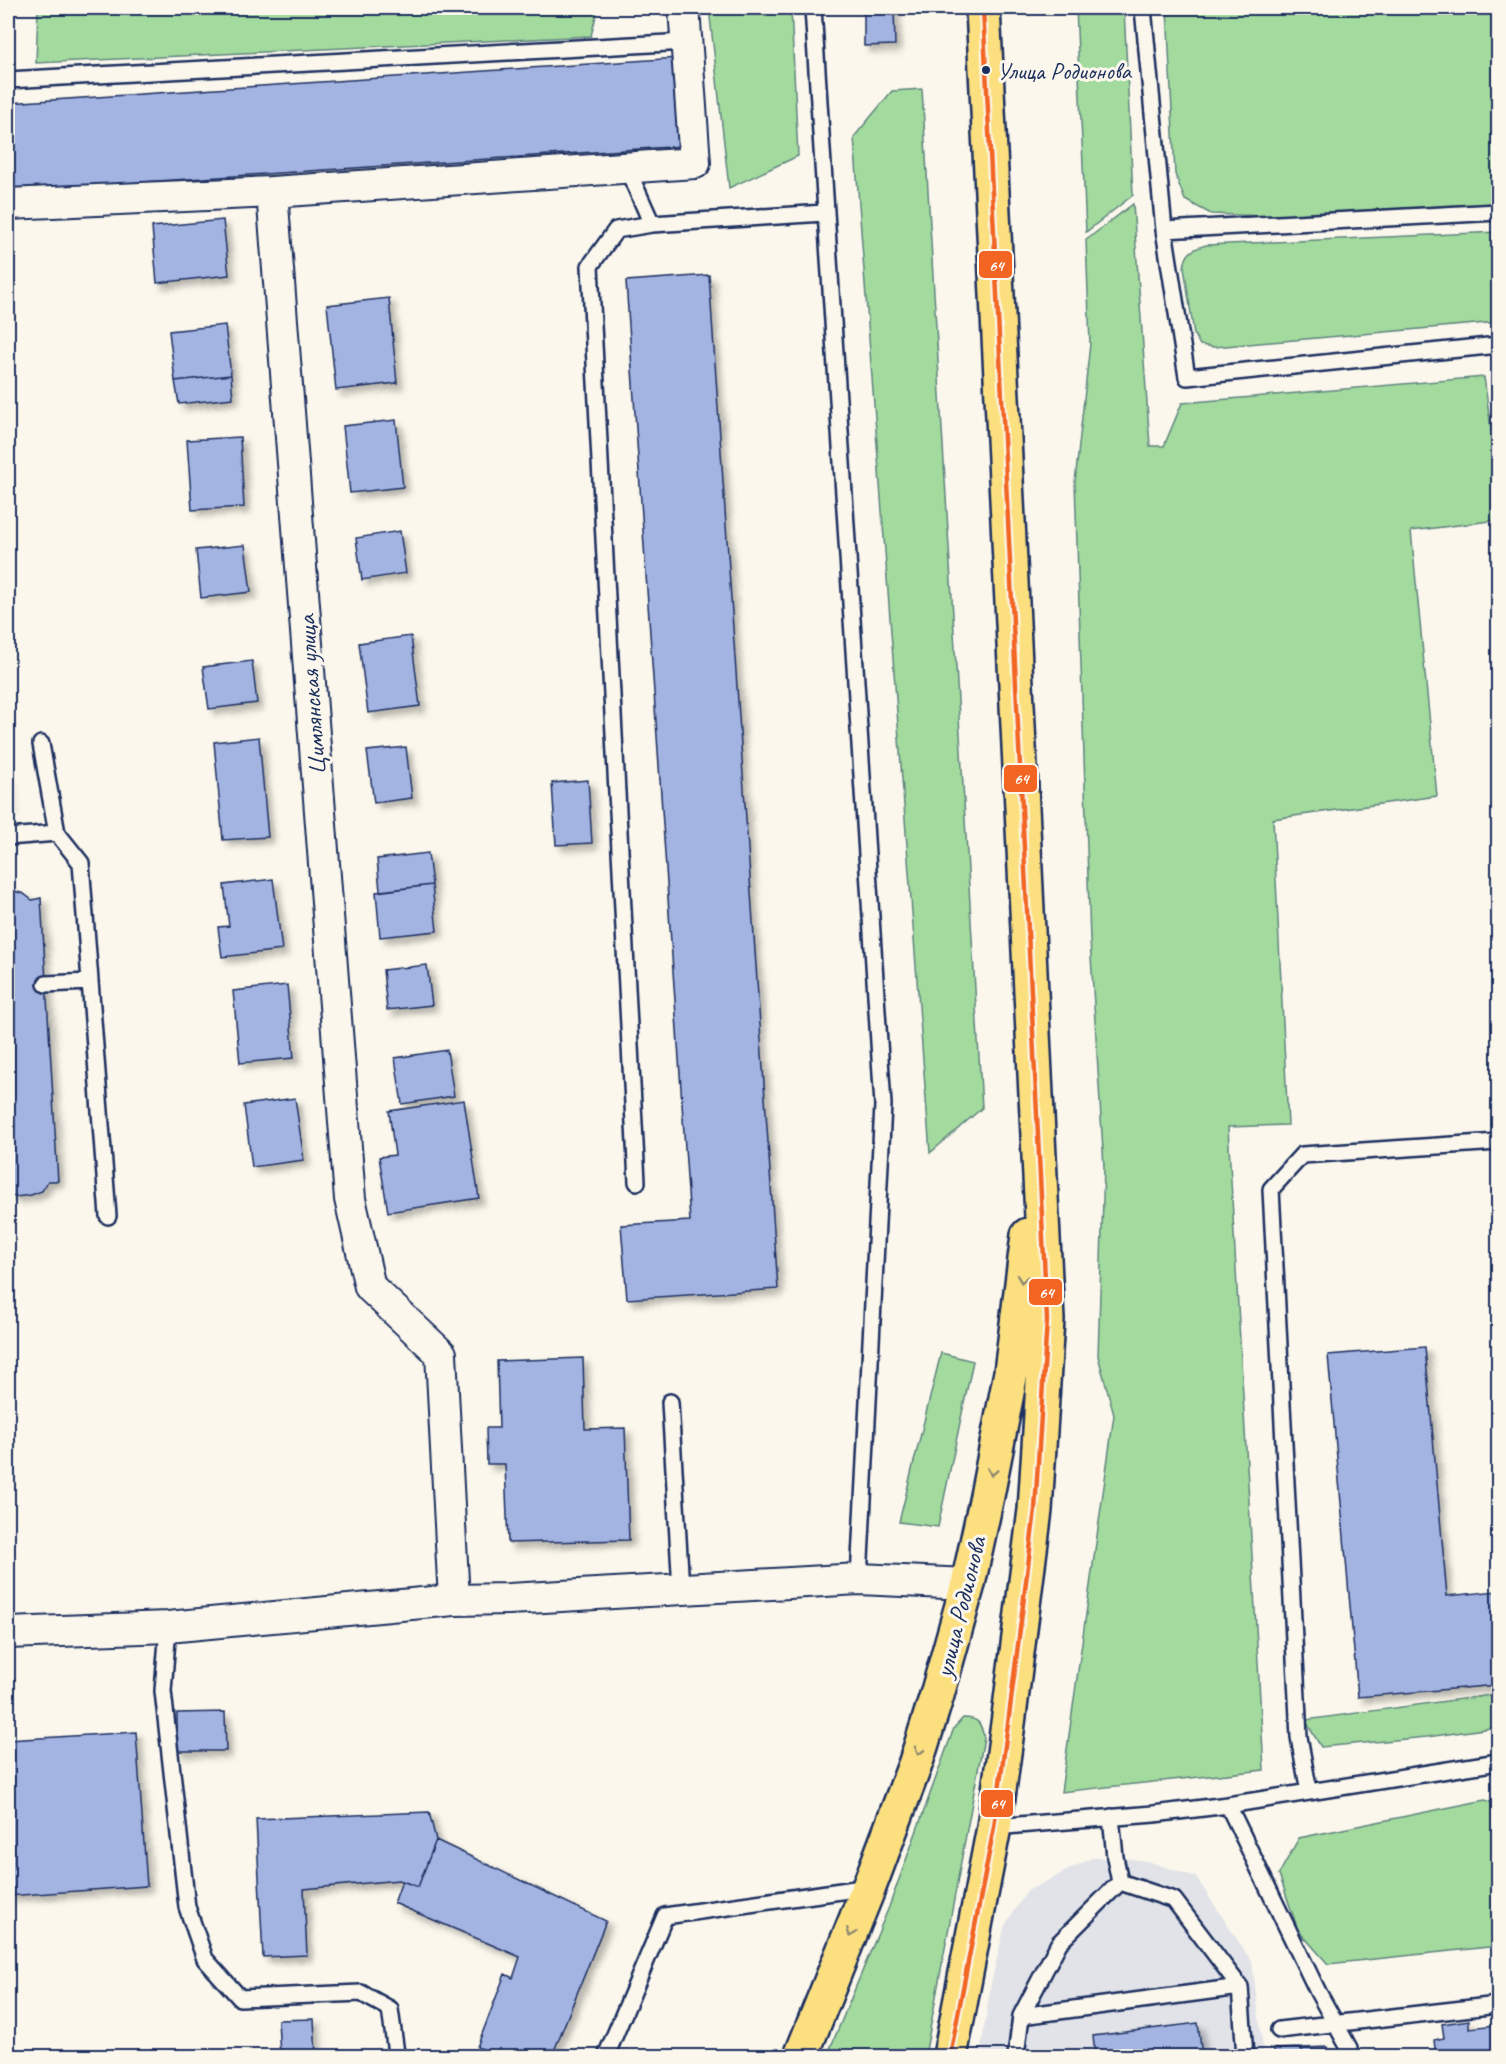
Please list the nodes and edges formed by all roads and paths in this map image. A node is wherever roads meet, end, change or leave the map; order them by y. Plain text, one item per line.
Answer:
1 (684, 8) edge
2 (813, 8) edge
3 (983, 8) edge
4 (1143, 8) edge
5 (686, 42) junction
6 (8, 80) edge
7 (627, 168) junction
8 (272, 192) junction
9 (8, 204) edge
10 (1498, 212) edge
11 (824, 213) junction
12 (652, 224) junction
13 (1164, 230) junction
14 (1498, 345) edge
15 (41, 744) dead end
16 (57, 833) junction
17 (8, 837) edge
18 (90, 982) junction
19 (46, 984) dead end
20 (1040, 1138) junction
21 (1498, 1142) edge
22 (638, 1182) dead end
23 (108, 1216) dead end
24 (670, 1402) dead end
25 (859, 1579) junction
26 (968, 1584) junction
27 (681, 1589) junction
28 (454, 1600) junction
29 (168, 1627) junction
30 (8, 1634) edge
31 (1498, 1762) edge
32 (1309, 1792) junction
33 (1228, 1805) junction
34 (1111, 1817) junction
35 (994, 1827) junction
36 (1120, 1882) junction
37 (869, 1887) junction
38 (1240, 1987) junction
39 (1498, 2005) edge
40 (1021, 2016) junction
41 (1336, 2022) junction
42 (1279, 2030) dead end
43 (395, 2056) edge
44 (606, 2056) edge
45 (801, 2056) edge
46 (950, 2056) edge
47 (1016, 2056) edge
48 (1245, 2056) edge
49 (1350, 2056) edge

1 - 5 street
2 - 11 lane
3 - 20 main road, улица Родионова
4 - 13 lane
5 - 6 lane
5 - 7 street
7 - 8 street
7 - 12 lane
8 - 9 street
8 - 28 street, Цимлянская улица
10 - 13 lane
11 - 12 lane
11 - 25 lane
12 - 22 lane
13 - 14 lane
15 - 16 lane
16 - 17 lane
16 - 18 lane
18 - 19 lane
18 - 23 lane
20 -> 26 main road, улица Родионова
20 - 35 main road, улица Родионова
21 - 32 lane
24 - 27 lane
25 - 26 street
25 - 27 street
26 -> 37 main road, улица Родионова
27 - 28 street
28 - 29 street
29 - 30 street
29 - 43 lane
31 - 32 lane
32 - 33 lane
33 - 34 lane
33 - 41 lane
34 - 35 lane
34 - 36 lane
35 - 46 main road, улица Родионова
36 - 38 lane
36 - 40 lane
37 - 44 lane
37 -> 45 main road, улица Родионова
38 - 40 lane
38 - 48 lane
39 - 41 lane
40 - 47 lane
41 - 42 lane
41 - 49 lane

